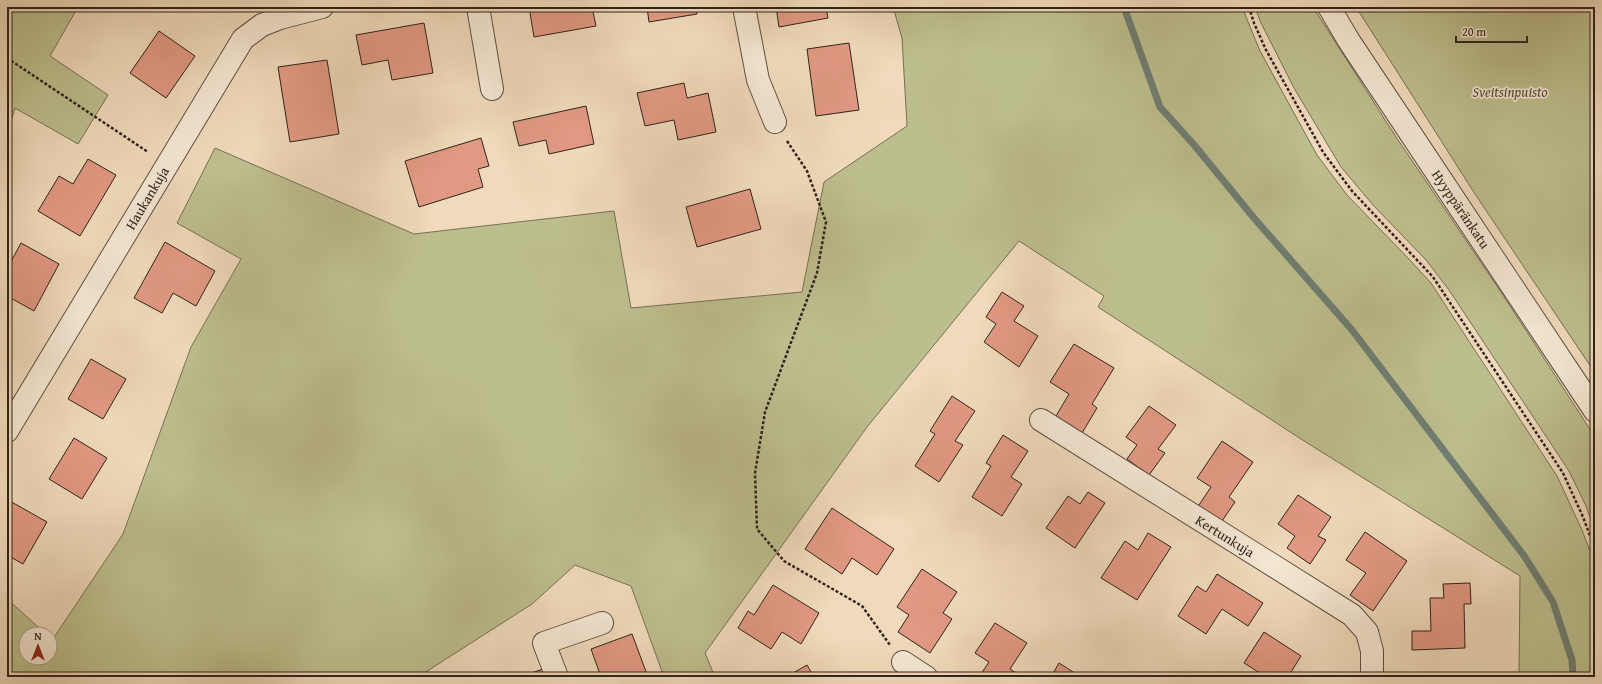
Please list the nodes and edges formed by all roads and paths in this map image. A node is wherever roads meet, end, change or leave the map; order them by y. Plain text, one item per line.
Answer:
1 (322, 7) edge
2 (478, 7) edge
3 (744, 7) edge
4 (1249, 7) edge
5 (1329, 7) edge
6 (7, 58) edge
7 (492, 89) dead end
8 (775, 122) joint
9 (167, 165) junction
10 (1595, 411) edge
11 (1041, 420) dead end
12 (7, 431) edge
13 (1595, 549) edge
14 (602, 623) dead end
15 (902, 662) joint
16 (557, 677) edge
17 (926, 677) edge
18 (1372, 677) edge

1 - 9 street, Haukankuja
2 - 7 street
3 - 8 street
4 - 13 path
5 - 10 street, Hyyppäränkatu
6 - 9 path
8 - 15 path
9 - 12 street, Haukankuja
11 - 18 street, Kertunkuja
14 - 16 street
15 - 17 street

